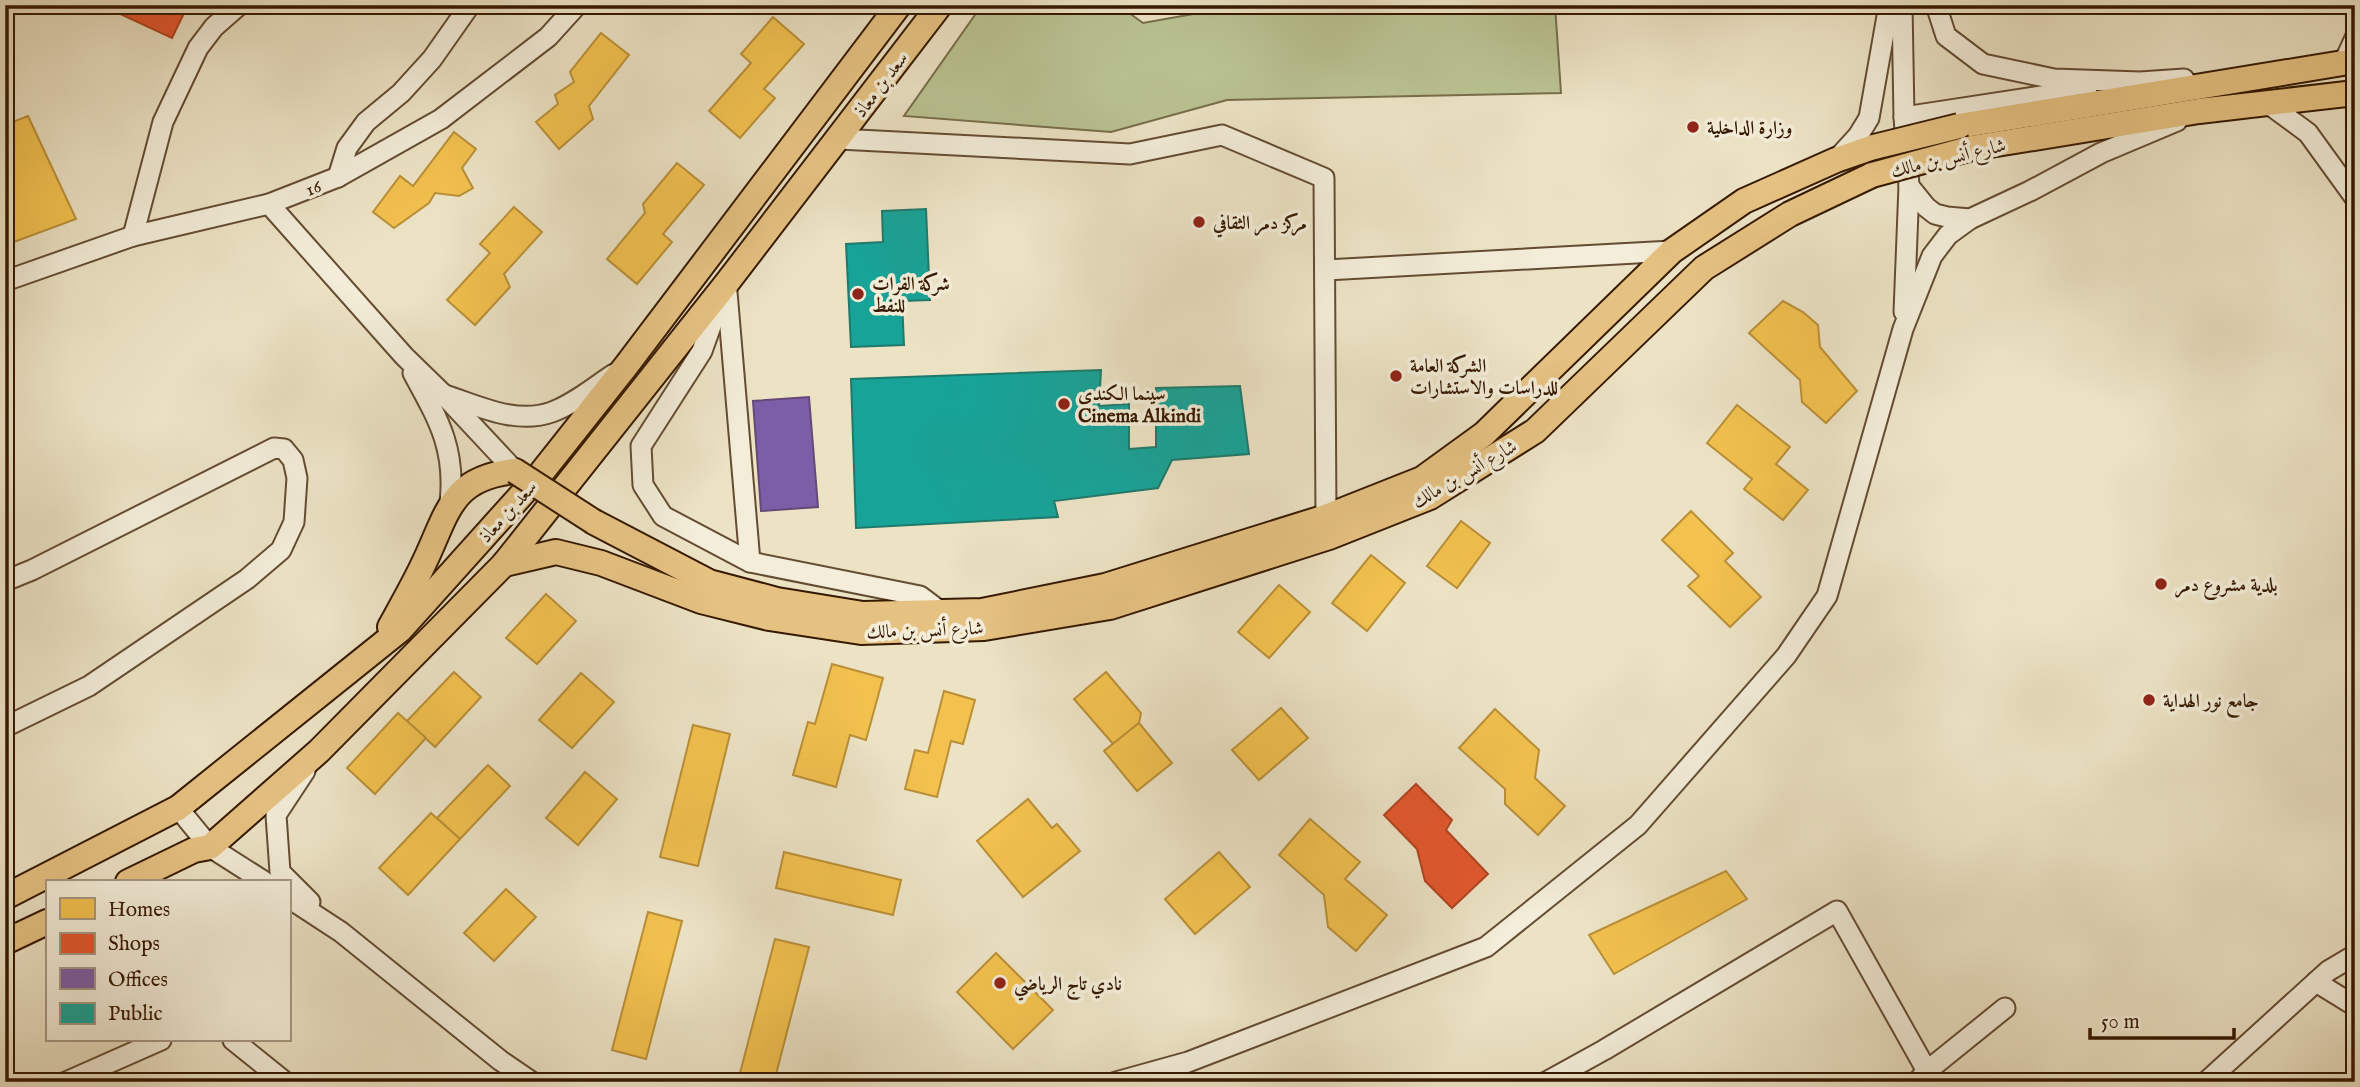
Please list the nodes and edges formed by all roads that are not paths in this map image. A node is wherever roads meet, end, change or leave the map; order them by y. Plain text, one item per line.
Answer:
1 (239, 5) edge
2 (470, 5) edge
3 (577, 5) edge
4 (899, 5) edge
5 (940, 5) edge
6 (1889, 5) edge
7 (1902, 5) edge
8 (1936, 5) edge
9 (2355, 38) edge
10 (2349, 62) edge
11 (2266, 75) junction
12 (2140, 82) junction
13 (2355, 93) edge
14 (2266, 102) junction
15 (2199, 111) junction
16 (1904, 117) junction
17 (839, 139) junction
18 (1836, 160) junction
19 (338, 177) junction
20 (1909, 186) junction
21 (2355, 198) edge
22 (270, 204) junction
23 (1970, 219) junction
24 (133, 236) junction
25 (1672, 251) junction
26 (1326, 271) junction
27 (5, 281) edge
28 (726, 284) junction
29 (1903, 329) junction
30 (404, 356) junction
31 (626, 366) junction
32 (443, 394) junction
33 (515, 471) junction
34 (450, 503) junction
35 (1326, 517) junction
36 (750, 562) junction
37 (504, 564) junction
38 (5, 581) edge
39 (940, 611) junction
40 (379, 649) junction
41 (5, 727) edge
42 (319, 751) junction
43 (178, 808) junction
44 (209, 847) junction
45 (132, 880) edge
46 (262, 880) edge
47 (288, 880) edge
48 (290, 882) edge
49 (5, 897) edge
50 (290, 899) edge
51 (46, 922) edge
52 (341, 932) junction
53 (5, 942) edge
54 (2355, 955) edge
55 (2316, 982) junction
56 (2355, 1006) edge
57 (2005, 1008) dead end
58 (156, 1042) edge
59 (235, 1042) edge
60 (1922, 1076) edge
61 (65, 1082) edge
62 (285, 1082) edge
63 (532, 1082) edge
64 (1116, 1082) edge
65 (1546, 1082) edge
66 (2206, 1082) edge

1 - 24 street
2 - 19 street
3 - 19 street, 16
4 - 31 main road, سعد بن معاذ
5 - 17 main road, سعد بن معاذ
6 - 18 street
7 - 16 street
8 - 12 street
9 - 10 street
10 - 11 main road, شارع أنس بن مالك
11 - 12 street
11 - 18 main road, شارع أنس بن مالك, bridge
12 - 16 street
13 - 14 main road, شارع أنس بن مالك
14 - 15 main road, شارع أنس بن مالك
14 - 21 street
15 - 23 street
15 - 37 main road, شارع أنس بن مالك, bridge
16 - 20 street
17 - 26 street
17 - 28 main road, سعد بن معاذ
18 - 25 main road, شارع أنس بن مالك
19 - 22 street, 16
20 - 23 street
20 - 29 street
22 - 24 street, 16
22 - 30 street
23 - 29 street
24 - 27 street, 16
25 - 26 street
25 - 35 main road, شارع أنس بن مالك
26 - 35 street
28 - 36 street
28 - 36 street
28 - 37 main road, سعد بن معاذ
29 - 64 street
30 - 32 street
30 - 34 street
31 - 32 street
31 - 40 main road, سعد بن معاذ
32 - 33 street
33 - 34 main road
33 - 39 main road, شارع أنس بن مالك, bridge
34 - 40 main road
35 - 39 main road, شارع أنس بن مالك
36 - 39 street
37 - 42 main road, سعد بن معاذ
38 - 41 street
40 - 43 main road, سعد بن معاذ
42 - 44 main road, سعد بن معاذ
42 - 47 street
43 - 44 street
43 - 49 main road, سعد بن معاذ
44 - 45 main road, سعد بن معاذ
44 - 46 street
48 - 52 street
50 - 52 street
51 - 53 main road
52 - 63 street
54 - 55 street
55 - 56 street
55 - 66 street
57 - 60 street
58 - 61 street
59 - 62 street
60 - 65 street

